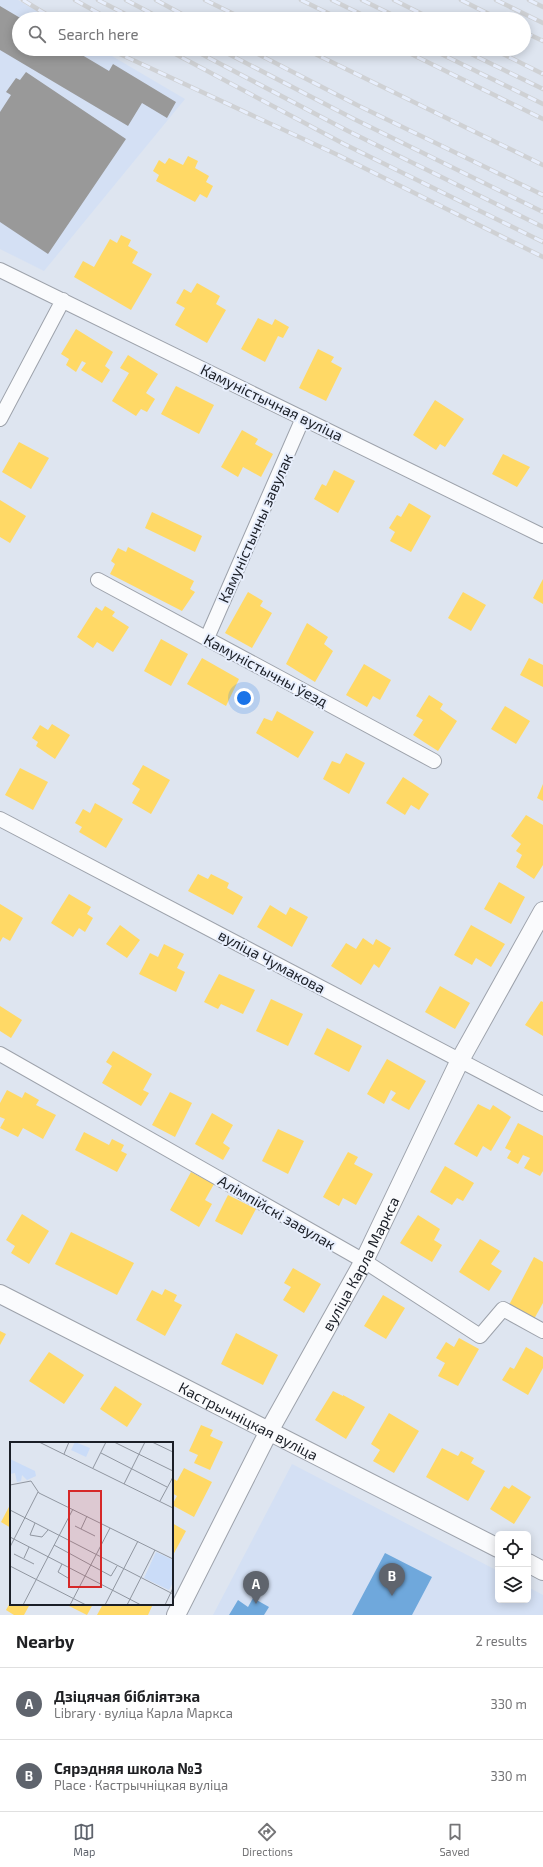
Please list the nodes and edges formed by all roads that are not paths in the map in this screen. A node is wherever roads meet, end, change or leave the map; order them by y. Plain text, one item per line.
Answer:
1 (0, 270) edge
2 (63, 300) junction
3 (303, 418) junction
4 (0, 419) edge
5 (543, 536) edge
6 (98, 580) dead end
7 (207, 638) junction
8 (434, 761) dead end
9 (0, 820) edge
10 (543, 911) edge
11 (0, 1054) edge
12 (460, 1060) junction
13 (543, 1104) edge
14 (364, 1261) junction
15 (0, 1294) edge
16 (543, 1331) edge
17 (270, 1431) junction
18 (495, 1546) edge
19 (531, 1565) edge
20 (543, 1571) edge
21 (176, 1615) edge

1 - 2 street, Камуністычная вуліца
2 - 3 street, Камуністычная вуліца
2 - 4 street
3 - 5 street, Камуністычная вуліца
3 - 7 street, Камуністычны завулак
6 - 7 street, Камуністычны ўезд
7 - 8 street, Камуністычны ўезд
9 - 12 street, вуліца Чумакова
10 - 12 street, вуліца Карла Маркса
11 - 14 street, Алімпійскі завулак
12 - 13 street, вуліца Чумакова
12 - 14 street, вуліца Карла Маркса
14 - 16 street, Алімпійскі завулак
14 - 17 street, вуліца Карла Маркса
15 - 17 street, Кастрычніцкая вуліца
17 - 18 street, Кастрычніцкая вуліца
17 - 21 street, вуліца Карла Маркса
19 - 20 street

